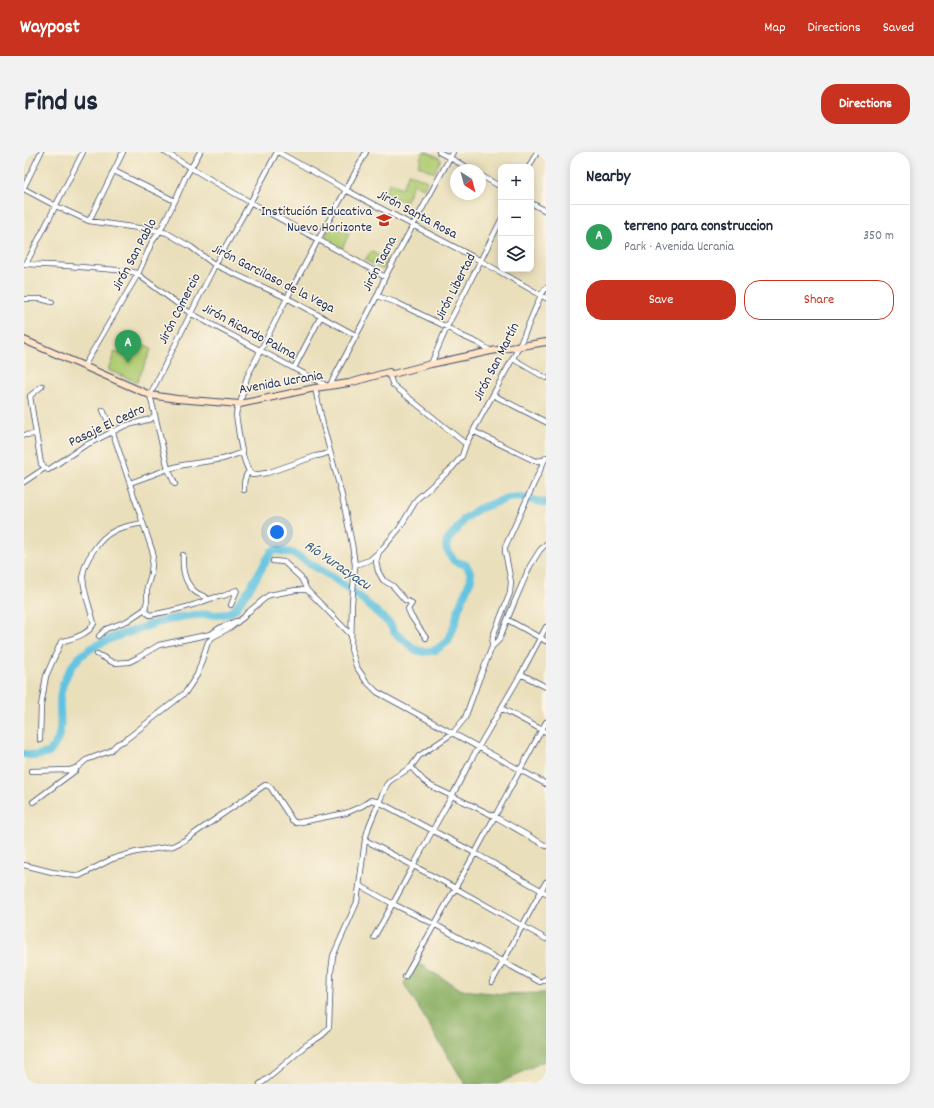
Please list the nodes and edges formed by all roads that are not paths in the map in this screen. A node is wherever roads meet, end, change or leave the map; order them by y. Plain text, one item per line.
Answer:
1 (41, 152) edge
2 (83, 152) edge
3 (123, 152) edge
4 (165, 152) edge
5 (200, 152) edge
6 (278, 152) edge
7 (366, 152) edge
8 (439, 152) edge
9 (453, 152) edge
10 (537, 152) edge
11 (450, 157) junction
12 (462, 164) edge
13 (530, 164) edge
14 (191, 168) junction
15 (114, 172) junction
16 (486, 178) edge
17 (498, 185) edge
18 (24, 188) edge
19 (346, 190) junction
20 (175, 202) junction
21 (250, 203) junction
22 (534, 205) edge
23 (56, 206) junction
24 (546, 211) edge
25 (89, 221) junction
26 (413, 225) junction
27 (498, 226) edge
28 (160, 231) junction
29 (318, 240) junction
30 (481, 261) junction
31 (25, 264) edge
32 (215, 265) junction
33 (138, 274) junction
34 (385, 277) junction
35 (546, 288) edge
36 (377, 296) junction
37 (544, 297) edge
38 (287, 298) junction
39 (24, 299) edge
40 (52, 302) dead end
41 (190, 313) junction
42 (321, 316) junction
43 (448, 327) junction
44 (355, 335) junction
45 (24, 340) edge
46 (546, 342) edge
47 (519, 347) junction
48 (261, 350) junction
49 (491, 351) junction
50 (513, 359) junction
51 (431, 364) junction
52 (84, 366) junction
53 (294, 368) junction
54 (389, 375) junction
55 (546, 378) edge
56 (42, 386) dead end
57 (329, 387) junction
58 (315, 388) junction
59 (150, 394) junction
60 (493, 395) junction
61 (240, 404) junction
62 (102, 410) dead end
63 (155, 415) junction
64 (546, 422) edge
65 (473, 431) junction
66 (113, 432) junction
67 (36, 434) junction
68 (24, 435) edge
69 (466, 444) junction
70 (243, 452) junction
71 (330, 452) junction
72 (545, 458) edge
73 (47, 469) junction
74 (168, 469) junction
75 (249, 471) junction
76 (24, 482) edge
77 (130, 483) junction
78 (175, 484) dead end
79 (244, 490) dead end
80 (143, 522) junction
81 (546, 544) edge
82 (379, 552) junction
83 (183, 555) dead end
84 (273, 561) dead end
85 (355, 565) junction
86 (307, 590) junction
87 (208, 599) junction
88 (231, 605) dead end
89 (145, 609) junction
90 (508, 620) junction
91 (239, 621) junction
92 (546, 627) edge
93 (351, 635) junction
94 (99, 636) dead end
95 (540, 637) junction
96 (426, 638) dead end
97 (546, 641) edge
98 (492, 647) junction
99 (96, 654) dead end
100 (522, 674) junction
101 (546, 687) edge
102 (502, 708) junction
103 (546, 722) edge
104 (544, 731) edge
105 (453, 733) junction
106 (40, 740) dead end
107 (479, 747) junction
108 (78, 767) junction
109 (411, 768) junction
110 (520, 770) junction
111 (31, 771) dead end
112 (546, 784) edge
113 (452, 796) junction
114 (33, 802) dead end
115 (379, 802) junction
116 (494, 816) junction
117 (432, 830) junction
118 (365, 840) junction
119 (546, 846) edge
120 (475, 853) junction
121 (24, 865) edge
122 (413, 866) junction
123 (546, 882) edge
124 (359, 885) junction
125 (455, 888) junction
126 (544, 892) edge
127 (393, 904) junction
128 (434, 924) junction
129 (522, 927) junction
130 (374, 938) dead end
131 (546, 939) edge
132 (504, 961) junction
133 (405, 976) dead end
134 (546, 979) edge
135 (492, 982) dead end
136 (260, 1084) edge

1 - 18 street
2 - 23 street
3 - 15 street
4 - 14 street
5 - 14 street, Jirón San Pablo
6 - 19 street, Jirón Santa Rosa
6 - 21 street, Jirón Comercio
7 - 19 street
8 - 11 street
9 - 11 street, Jirón Tacna
10 - 13 street
11 - 12 street
11 - 26 street, Jirón Tacna
14 - 20 street, Jirón San Pablo
14 - 21 street
15 - 20 street
15 - 25 street
16 - 17 street
18 - 23 street, Jirón Garcilaso de la Vega
19 - 26 street, Jirón Santa Rosa
19 - 29 street
20 - 28 street, Jirón San Pablo
21 - 29 street
21 - 32 street, Jirón Comercio
22 - 24 street
23 - 25 street, Jirón Garcilaso de la Vega
23 - 31 street
25 - 28 street, Jirón Garcilaso de la Vega
26 - 30 street, Jirón Santa Rosa
26 - 34 street, Jirón Tacna
27 - 30 street, Jirón Libertad
28 - 32 street, Jirón Garcilaso de la Vega
28 - 33 street, Jirón San Pablo
29 - 34 street
29 - 38 street
30 - 37 street, Jirón Santa Rosa
30 - 43 street, Jirón Libertad
31 - 33 street, Jirón Ricardo Palma
32 - 38 street, Jirón Garcilaso de la Vega
32 - 41 street, Jirón Comercio
33 - 41 street, Jirón Ricardo Palma
33 - 52 street, Jirón San Pablo
34 - 36 street, Jirón Tacna
35 - 37 street, Jirón San Martín
36 - 43 street
36 - 44 street, Jirón Tacna
37 - 47 street, Jirón San Martín
38 - 42 street, Jirón Garcilaso de la Vega
38 - 48 street
39 - 40 street
41 - 48 street, Jirón Ricardo Palma
41 - 59 street, Jirón Comercio
42 - 44 street, Jirón Garcilaso de la Vega
42 - 53 street
43 - 49 street
43 - 51 street, Jirón Libertad
44 - 57 street, Jirón Tacna
45 - 52 main road, Avenida Ucrania
46 - 47 main road, Avenida Ucrania
47 - 49 main road, Avenida Ucrania
47 - 50 street, Jirón San Martín
48 - 53 street, Jirón Ricardo Palma
48 - 61 street
49 - 51 main road, Avenida Ucrania
50 - 55 street
50 - 60 street, Jirón San Martín
51 - 54 main road, Avenida Ucrania
52 - 59 main road, Avenida Ucrania
53 - 57 street, Jirón Ricardo Palma
54 - 57 main road, Avenida Ucrania
54 - 69 street
56 - 67 street
57 - 58 main road, Avenida Ucrania
58 - 61 main road, Avenida Ucrania
58 - 71 street
59 - 61 main road, Avenida Ucrania
59 - 63 street
60 - 64 street
60 - 65 street, Jirón San Martín
61 - 70 street
62 - 66 street
63 - 66 street, Pasaje El Cedro
63 - 74 street
65 - 69 street, Jirón San Martín
65 - 72 street
66 - 73 street, Pasaje El Cedro
66 - 77 street
67 - 68 street
67 - 73 street
69 - 82 street, Jirón San Martín
70 - 74 street
70 - 75 street
71 - 75 street
71 - 85 street
72 - 98 street
73 - 76 street, Pasaje El Cedro
74 - 77 street
74 - 78 street
75 - 79 street
77 - 80 street
80 - 89 street
80 - 106 street
81 - 90 street
82 - 85 street, Jirón San Martín
82 - 96 street
83 - 87 street
84 - 86 street
85 - 93 street
86 - 91 street
86 - 93 street
87 - 88 street
87 - 89 street
89 - 94 street
90 - 95 street
90 - 98 street
91 - 99 street
91 - 108 street
92 - 95 street
93 - 105 street
95 - 97 street
95 - 100 street
98 - 105 street
100 - 101 street
100 - 102 street
102 - 104 street
102 - 107 street
103 - 104 street
104 - 110 street
105 - 107 street
105 - 109 street
107 - 110 street
107 - 113 street
108 - 111 street
108 - 114 street
109 - 113 street
109 - 115 street
110 - 112 street
110 - 116 street
113 - 116 street
113 - 117 street
115 - 117 street
115 - 118 street
115 - 121 street
116 - 119 street
116 - 120 street
117 - 120 street
117 - 122 street
118 - 122 street
118 - 124 street
120 - 125 street
120 - 126 street
122 - 125 street
122 - 127 street
123 - 126 street
124 - 127 street
124 - 136 street
125 - 128 street
125 - 129 street
126 - 129 street
127 - 128 street
127 - 130 street
128 - 132 street
128 - 133 street
129 - 131 street
129 - 132 street
132 - 134 street
132 - 135 street

